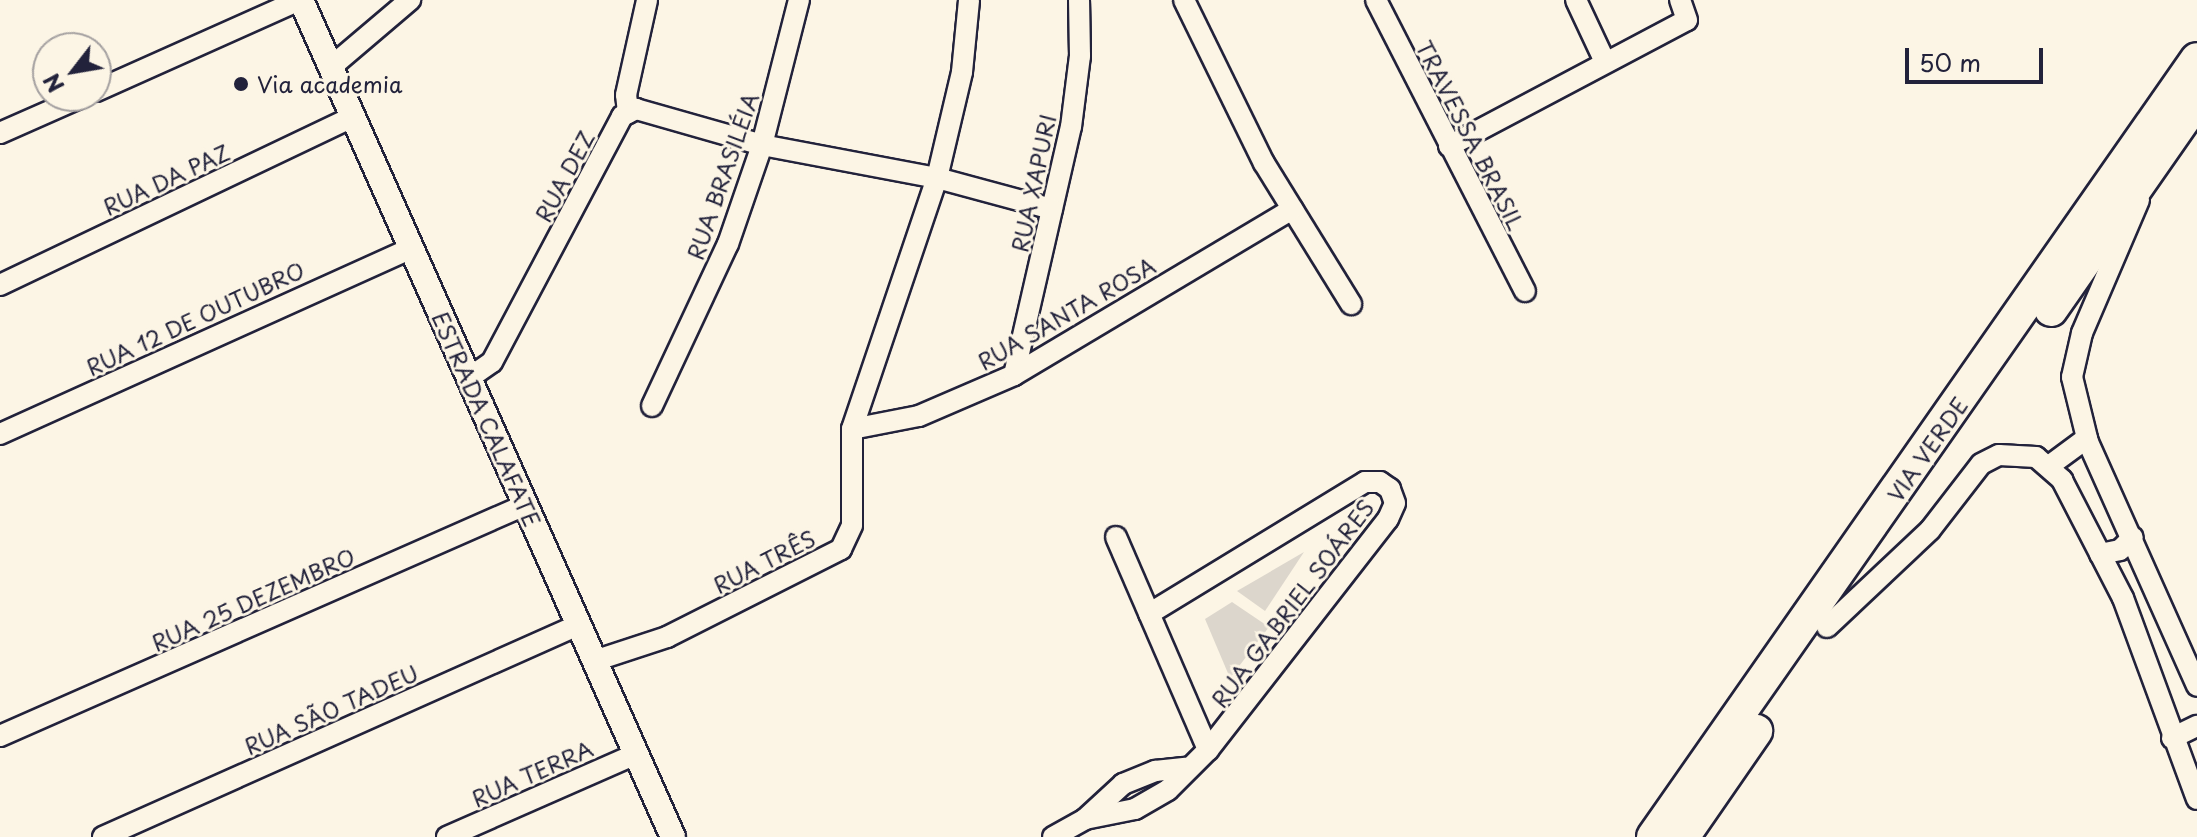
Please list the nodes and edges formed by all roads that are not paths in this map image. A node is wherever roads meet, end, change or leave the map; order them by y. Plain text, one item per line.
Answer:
1 (300, 0) edge
2 (410, 0) edge
3 (647, 0) edge
4 (799, 0) edge
5 (969, 0) edge
6 (1079, 0) edge
7 (1184, 0) edge
8 (1376, 0) edge
9 (1576, 0) edge
10 (1680, 0) edge
11 (2197, 59) edge
12 (1605, 62) junction
13 (331, 67) junction
14 (112, 84) edge
15 (2197, 101) edge
16 (48, 112) edge
17 (628, 113) junction
18 (353, 117) junction
19 (0, 133) edge
20 (762, 145) junction
21 (1449, 146) junction
22 (2152, 167) junction
23 (937, 178) junction
24 (1052, 209) junction
25 (1292, 209) junction
26 (411, 248) junction
27 (0, 285) edge
28 (1525, 291) dead end
29 (1351, 304) dead end
30 (1014, 375) junction
31 (469, 378) junction
32 (652, 406) dead end
33 (852, 429) junction
34 (0, 434) edge
35 (2087, 438) junction
36 (2049, 466) junction
37 (525, 505) junction
38 (1116, 537) dead end
39 (2133, 537) junction
40 (2100, 554) junction
41 (1149, 614) junction
42 (578, 625) junction
43 (1827, 627) junction
44 (594, 661) junction
45 (2197, 686) edge
46 (2197, 726) edge
47 (0, 736) edge
48 (2172, 738) junction
49 (1208, 750) junction
50 (636, 754) junction
51 (2197, 799) edge
52 (103, 837) edge
53 (447, 837) edge
54 (673, 837) edge
55 (1053, 837) edge
56 (1653, 837) edge
57 (1683, 837) edge

1 - 13 street, ESTRADA CALAFATE
1 - 14 street
2 - 13 street
3 - 17 street
4 - 20 street, RUA BRASILÉIA
5 - 23 street, RUA TRÊS
6 - 24 street, RUA XAPURI
7 - 25 street
8 - 21 street, TRAVESSA BRASIL
9 - 12 street
10 - 12 street
11 - 56 main road, VIA VERDE
12 - 21 street
13 - 18 street, ESTRADA CALAFATE
15 - 22 main road, VIA VERDE
16 - 19 street
17 - 20 street
17 - 31 street, RUA DEZ
18 - 26 street, ESTRADA CALAFATE
18 - 27 street, RUA DA PAZ
20 - 23 street
20 - 32 street, RUA BRASILÉIA
21 - 28 street, TRAVESSA BRASIL
22 - 35 street
22 - 43 main road, VIA VERDE
23 - 24 street
23 - 33 street, RUA TRÊS
24 - 30 street, RUA XAPURI
25 - 29 street
25 - 30 street, RUA SANTA ROSA
26 - 31 street, ESTRADA CALAFATE
26 - 34 street, RUA 12 DE OUTUBRO
30 - 33 street, RUA SANTA ROSA
31 - 37 street, ESTRADA CALAFATE
33 - 44 street, RUA TRÊS
35 - 36 street
35 - 39 street
36 - 40 street
36 - 43 street, VIA VERDE
37 - 42 street, ESTRADA CALAFATE
37 - 47 street, RUA 25 DEZEMBRO
38 - 41 street
39 - 40 street
39 - 45 street
40 - 48 street
41 - 49 street
41 - 49 street, RUA GABRIEL SOÁRES
42 - 44 street, ESTRADA CALAFATE
42 - 52 street, RUA SÃO TADEU
43 - 57 main road, VIA VERDE
44 - 50 street, ESTRADA CALAFATE
46 - 48 street
48 - 51 street
49 - 55 street, RUA GABRIEL SOÁRES
50 - 53 street, RUA TERRA
50 - 54 street, ESTRADA CALAFATE

